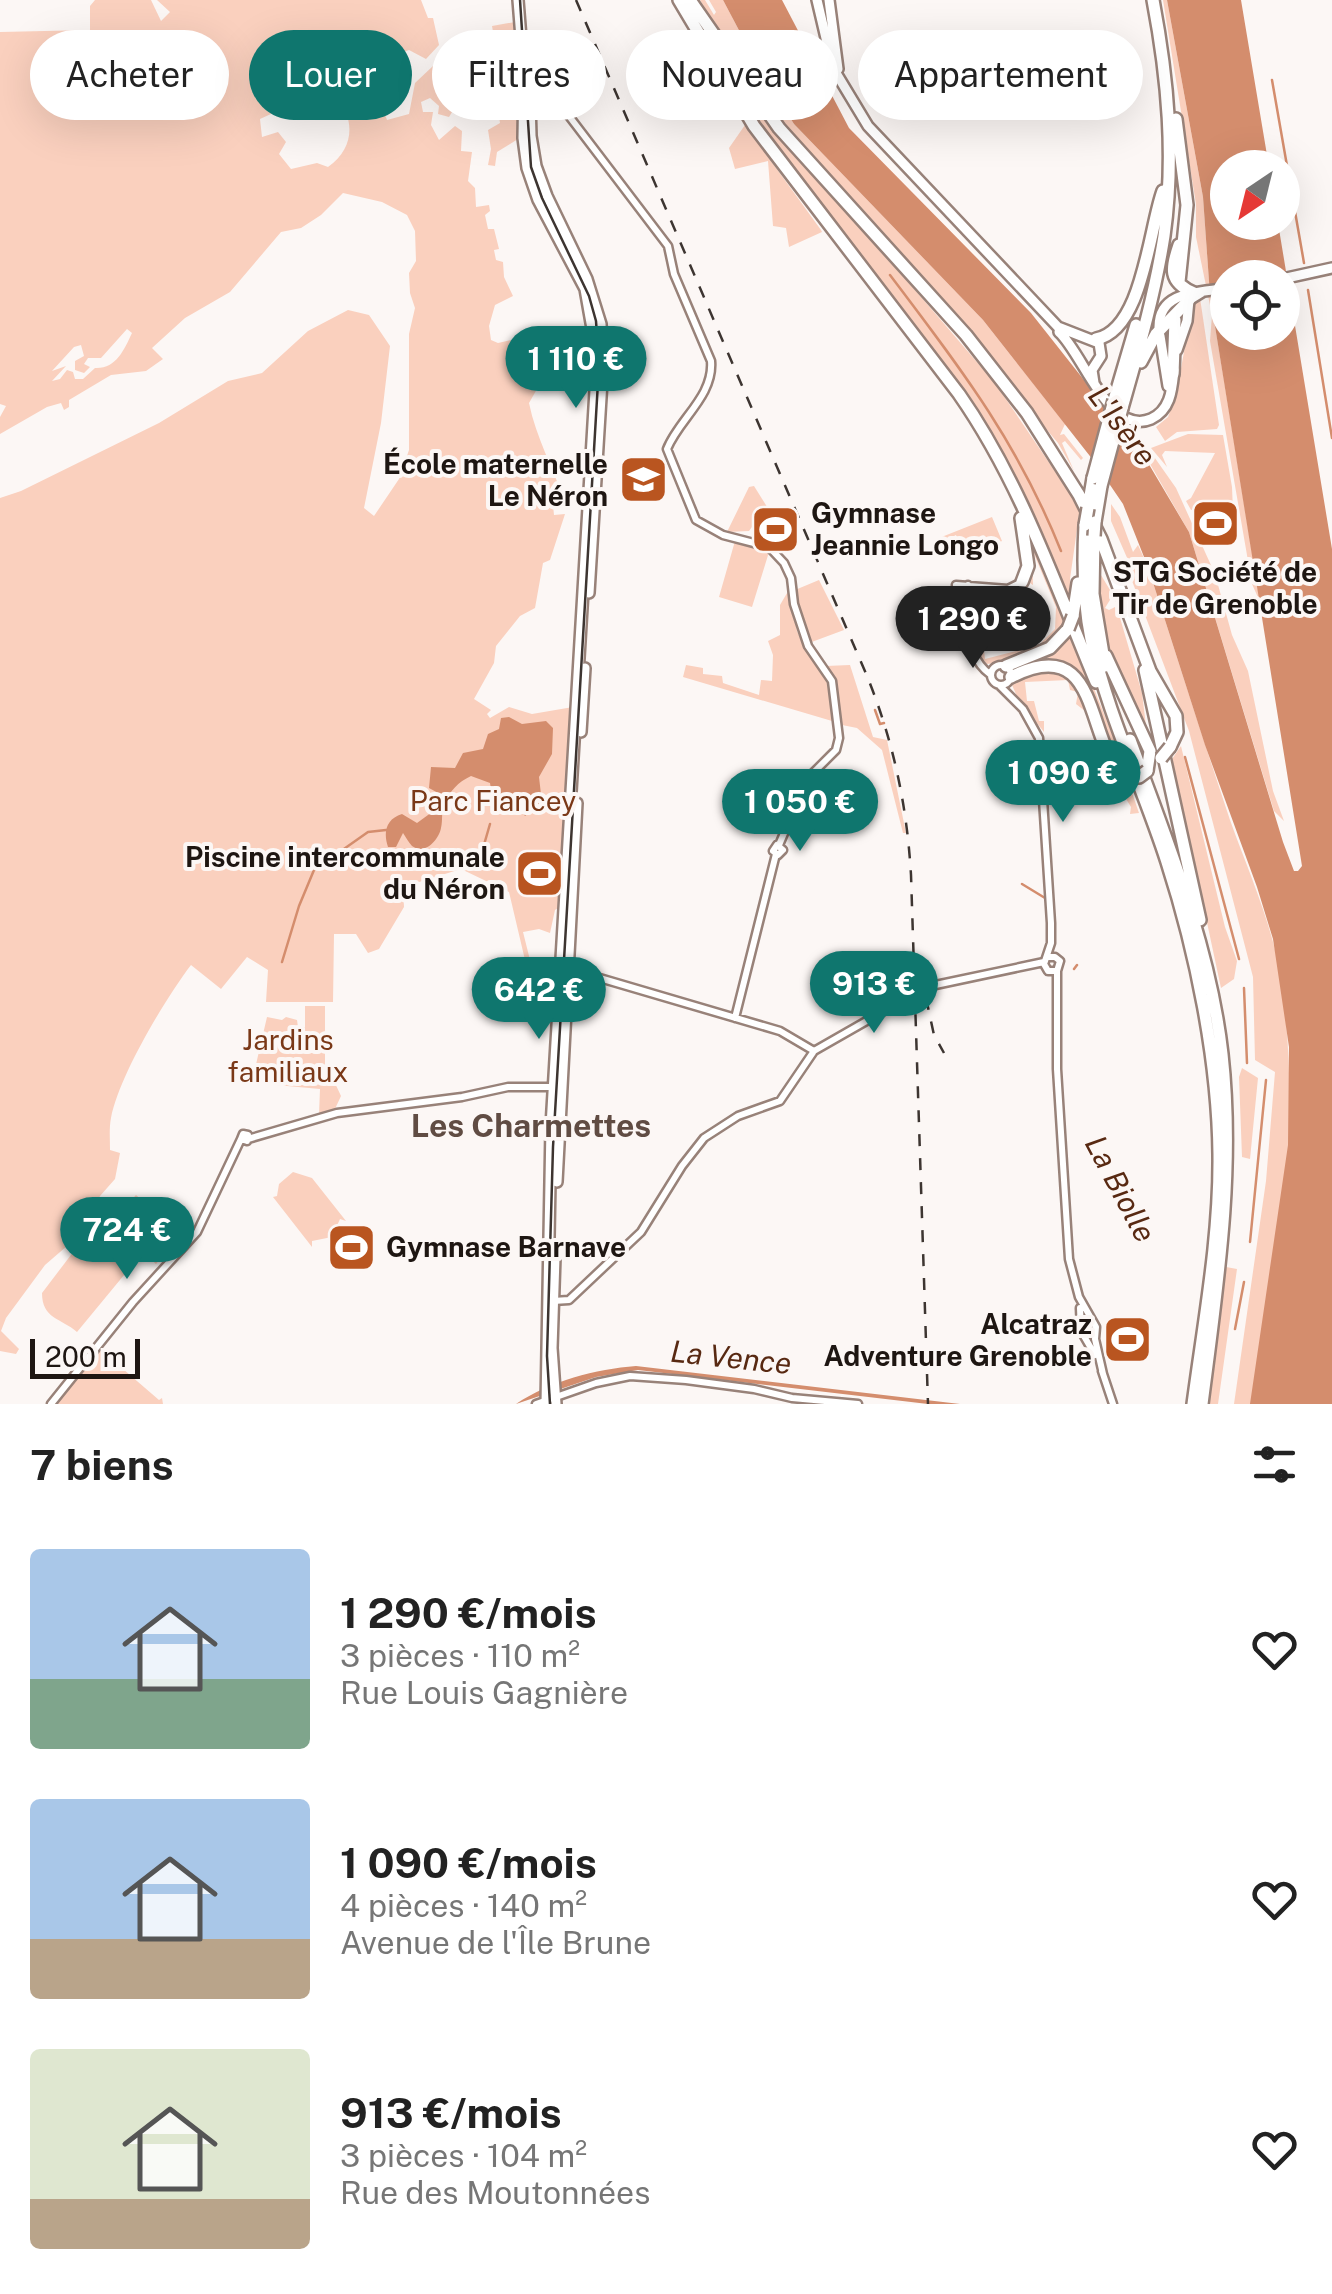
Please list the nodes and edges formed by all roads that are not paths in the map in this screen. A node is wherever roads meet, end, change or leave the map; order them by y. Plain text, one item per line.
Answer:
1 (521, 0) edge
2 (697, 0) edge
3 (817, 0) edge
4 (829, 0) edge
5 (1150, 0) edge
6 (683, 3) edge
7 (523, 30) edge
8 (696, 30) edge
9 (704, 30) edge
10 (714, 30) edge
11 (841, 82) junction
12 (1166, 86) junction
13 (528, 120) edge
14 (568, 120) edge
15 (750, 120) edge
16 (773, 120) edge
17 (1163, 191) junction
18 (988, 252) junction
19 (1332, 268) edge
20 (1300, 276) edge
21 (1210, 292) edge
22 (1183, 298) junction
23 (1089, 339) junction
24 (1074, 352) junction
25 (1095, 362) junction
26 (1083, 363) junction
27 (1173, 374) junction
28 (1094, 383) junction
29 (1128, 388) junction
30 (962, 398) junction
31 (1118, 404) junction
32 (1167, 404) junction
33 (1097, 482) junction
34 (1090, 524) junction
35 (1021, 583) joint
36 (968, 585) junction
37 (966, 618) junction
38 (1133, 621) junction
39 (1102, 649) junction
40 (1003, 673) junction
41 (1000, 685) junction
42 (1018, 704) junction
43 (1128, 759) junction
44 (1147, 772) junction
45 (566, 965) junction
46 (1050, 965) junction
47 (735, 1018) junction
48 (1219, 1034) junction
49 (814, 1051) junction
50 (558, 1088) junction
51 (551, 1301) junction
52 (1087, 1322) junction
53 (1090, 1336) junction
54 (549, 1397) edge
55 (52, 1404) edge
56 (858, 1404) edge
57 (1113, 1404) edge
58 (1193, 1404) edge
59 (1202, 1404) edge

1 - 7 main road
2 - 10 highway
3 - 11 main road
4 - 11 main road
5 - 12 highway
5 - 17 highway
6 - 8 highway
6 - 9 highway
11 - 18 main road
12 - 22 highway
12 - 29 highway
13 - 45 main road
14 - 47 street
15 - 30 highway
16 - 38 highway
17 - 23 highway
17 - 31 highway
18 - 23 main road
18 - 24 main road
19 - 20 main road
21 - 22 main road
22 - 27 highway
22 - 27 main road
22 - 29 highway
22 - 32 main road
23 - 24 main road
23 - 25 main road
24 - 26 main road
25 - 26 main road
25 - 28 main road
26 - 28 main road
27 - 32 main road
28 - 32 main road
29 - 31 highway
30 - 35 highway
30 - 43 highway
31 - 33 highway, bridge
33 - 34 highway
33 - 34 highway, bridge
34 - 39 highway, bridge
34 - 40 highway, bridge
34 - 43 highway
35 - 36 street
36 - 37 street
36 - 37 street
37 - 40 street
38 - 44 highway, bridge
38 - 48 highway
39 - 44 highway
39 - 48 highway
40 - 41 street
40 - 41 street
40 - 42 street
40 - 44 highway, bridge
41 - 42 street
42 - 46 street
43 - 58 highway
45 - 47 street
45 - 50 main road
46 - 49 street
46 - 52 street
47 - 49 street
48 - 59 highway
49 - 51 street
50 - 51 main road
50 - 55 street
51 - 54 main road
52 - 53 street
52 - 53 street
53 - 57 street
54 - 56 street

